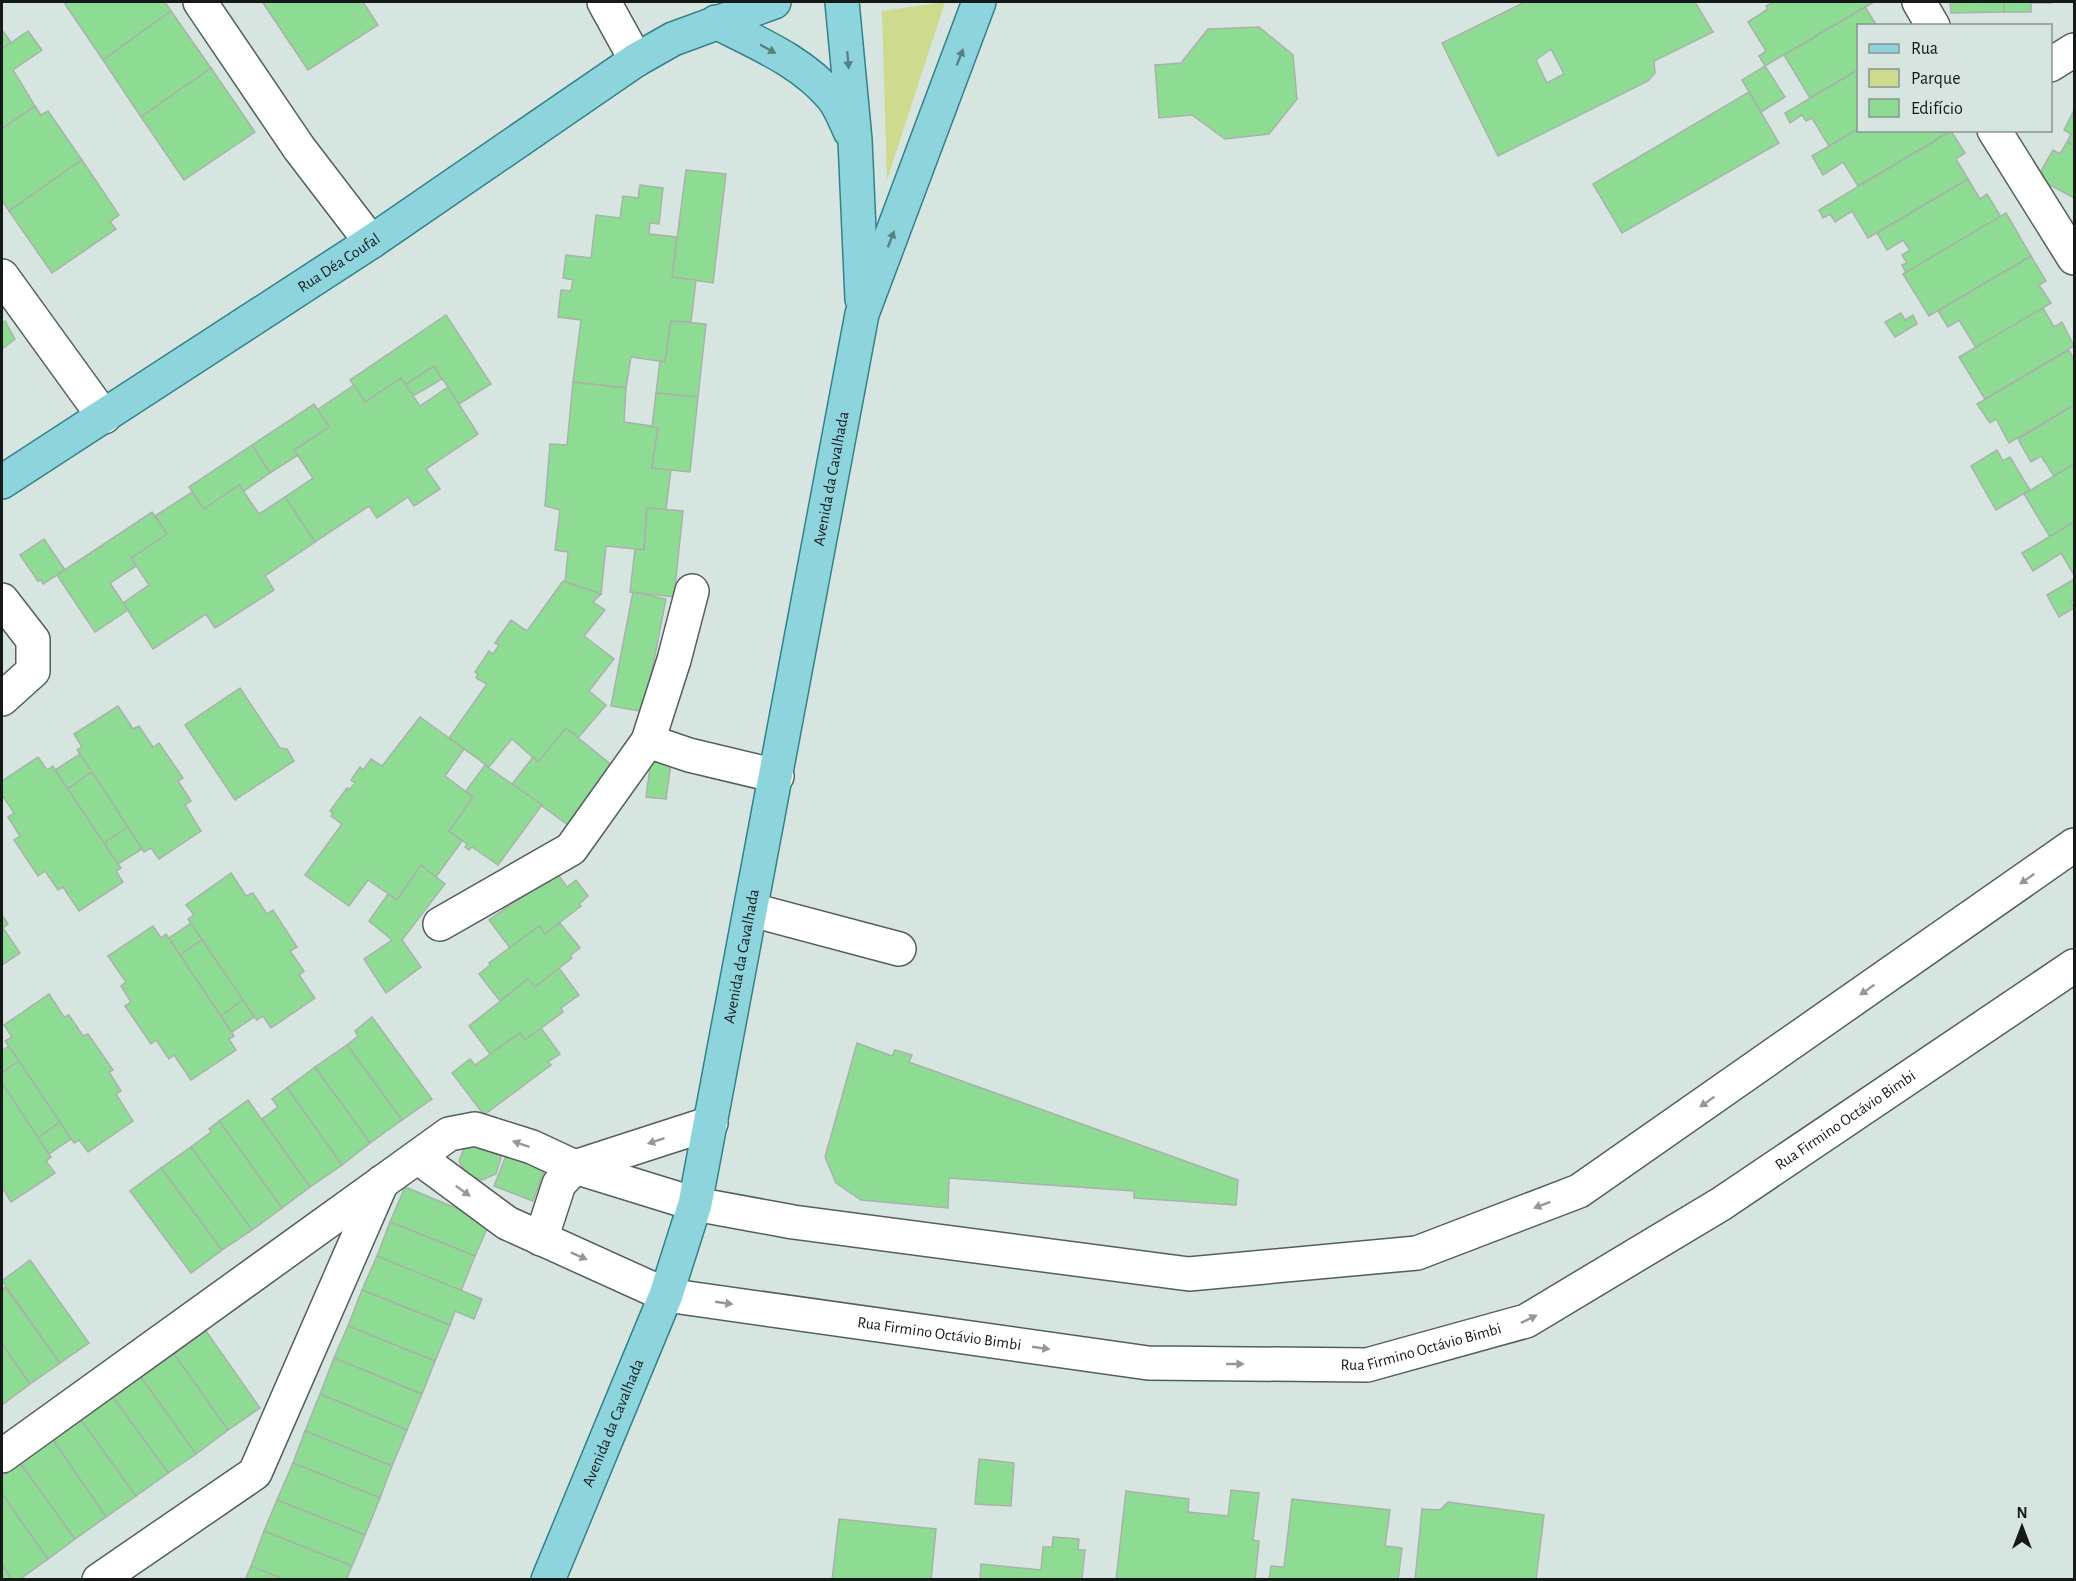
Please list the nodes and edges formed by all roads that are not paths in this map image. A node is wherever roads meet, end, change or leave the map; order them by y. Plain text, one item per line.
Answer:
1 (200, 2) edge
2 (604, 2) edge
3 (774, 2) edge
4 (842, 2) edge
5 (979, 2) edge
6 (1919, 2) edge
7 (706, 12) edge
8 (1931, 24) edge
9 (2074, 50) edge
10 (636, 60) junction
11 (2052, 64) edge
12 (1995, 132) edge
13 (855, 140) junction
14 (371, 242) junction
15 (2074, 258) edge
16 (2, 276) edge
17 (862, 314) junction
18 (104, 417) junction
19 (2, 482) edge
20 (692, 591) dead end
21 (2, 600) edge
22 (2, 699) edge
23 (648, 741) junction
24 (777, 776) junction
25 (2074, 845) edge
26 (752, 910) junction
27 (440, 924) dead end
28 (899, 949) dead end
29 (2074, 966) edge
30 (711, 1123) junction
31 (419, 1158) junction
32 (575, 1167) junction
33 (382, 1182) junction
34 (695, 1204) junction
35 (541, 1239) junction
36 (666, 1295) junction
37 (2, 1456) edge
38 (99, 1580) edge
39 (548, 1580) edge

1 - 14 street
2 - 10 street
3 - 7 main road, Rua Déa Coufal
4 -> 13 main road, Avenida da Cavalhada
17 -> 5 main road, Avenida da Cavalhada
6 - 8 street
7 - 10 main road, Rua Déa Coufal
7 -> 13 main road
9 - 11 street
10 - 14 main road, Rua Déa Coufal
12 - 15 street
13 - 17 main road, Avenida da Cavalhada
14 - 18 main road, Rua Déa Coufal
16 - 18 street
17 - 24 main road, Avenida da Cavalhada
18 - 19 main road, Rua Déa Coufal
20 - 23 street
21 - 22 street
23 - 24 street
23 - 27 street
24 - 26 main road, Avenida da Cavalhada
25 -> 34 street
26 - 28 street
26 - 30 main road, Avenida da Cavalhada
36 -> 29 street, Rua Firmino Octávio Bimbi
30 -> 32 street
30 - 34 main road, Avenida da Cavalhada
32 -> 31 street
31 - 33 street
31 -> 35 street, Rua Firmino Octávio Bimbi
32 - 34 street
32 - 35 street
33 - 37 street
33 - 38 street
34 - 36 main road, Avenida da Cavalhada
35 -> 36 street, Rua Firmino Octávio Bimbi
36 - 39 main road, Avenida da Cavalhada

